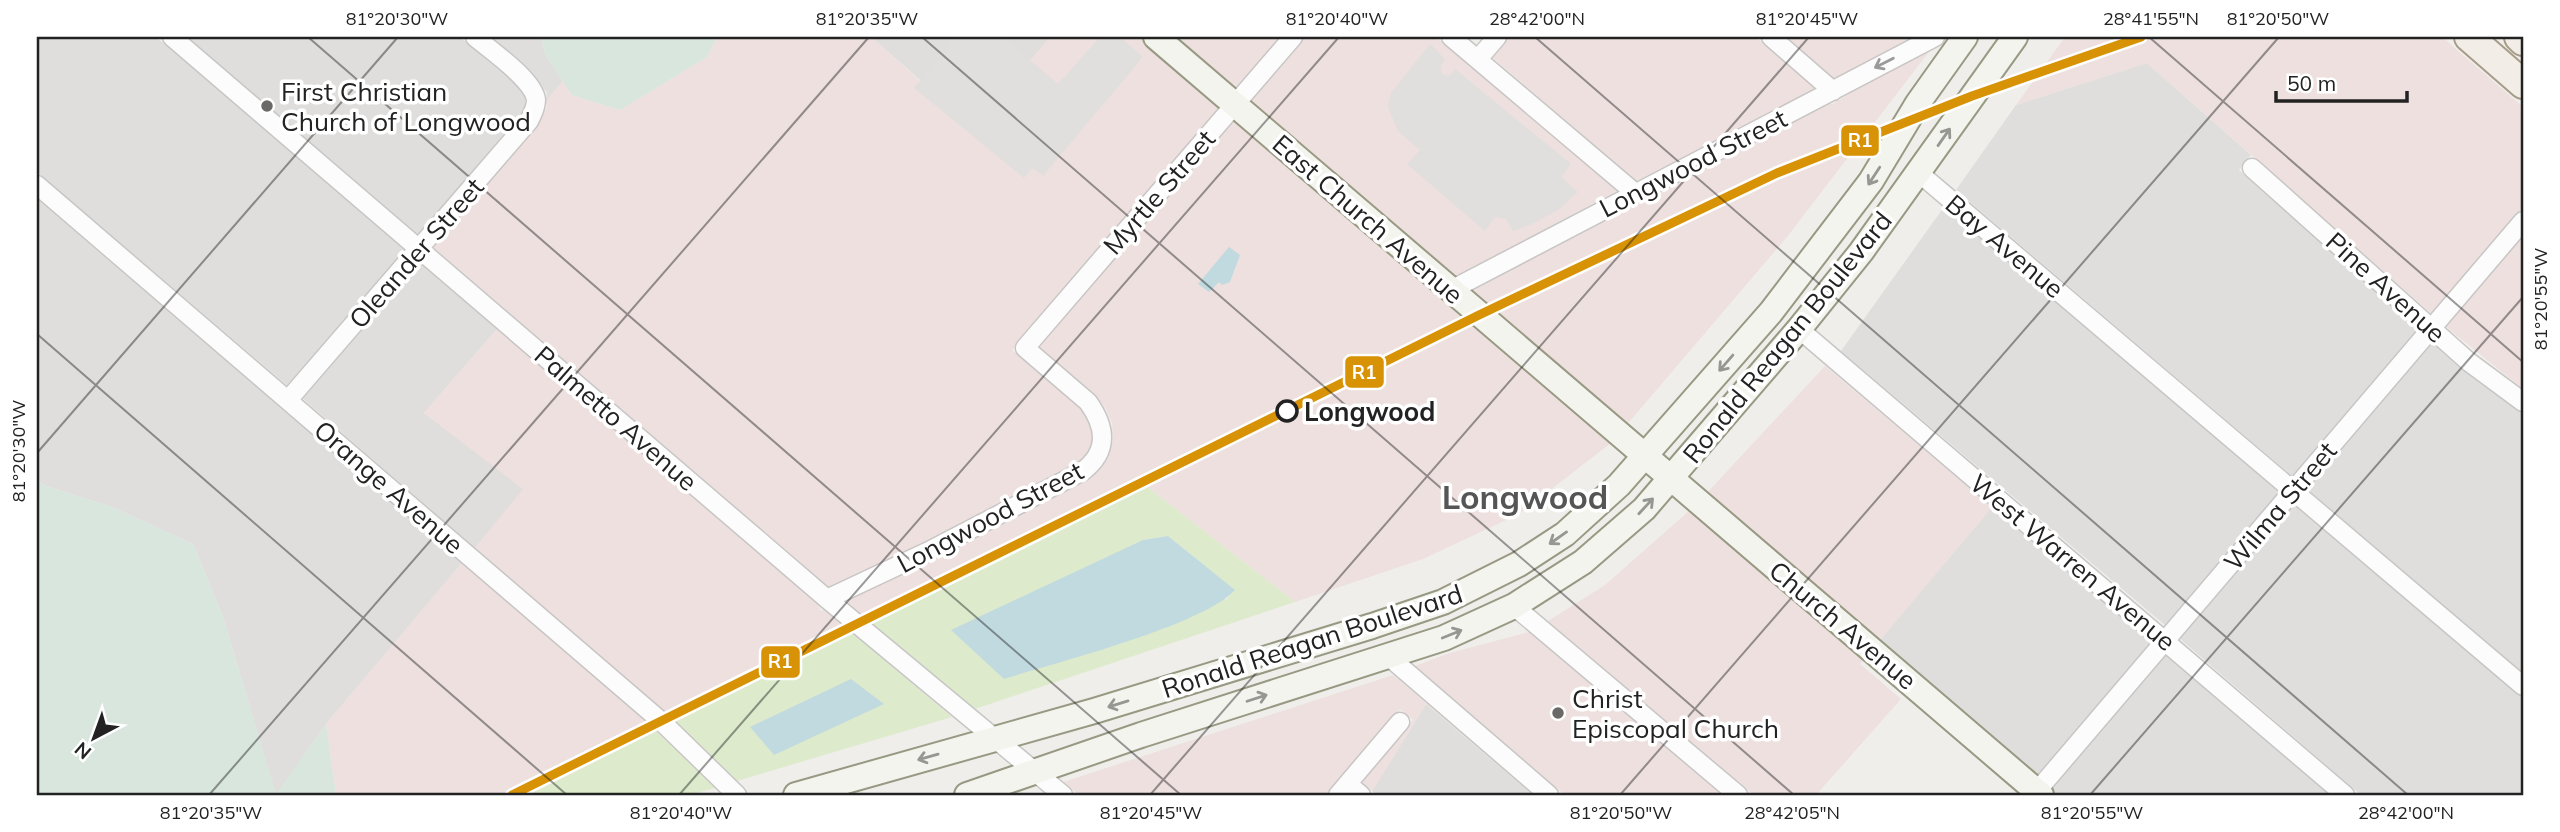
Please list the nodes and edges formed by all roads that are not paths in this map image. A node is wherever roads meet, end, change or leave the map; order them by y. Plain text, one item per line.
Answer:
1 (172, 37) edge
2 (475, 37) edge
3 (1156, 37) edge
4 (1293, 37) edge
5 (1451, 37) edge
6 (1497, 37) edge
7 (1770, 37) edge
8 (1935, 37) edge
9 (1965, 37) edge
10 (2015, 37) edge
11 (2469, 37) edge
12 (2519, 37) edge
13 (2523, 41) edge
14 (1479, 58) junction
15 (2523, 84) edge
16 (1833, 91) junction
17 (1234, 104) junction
18 (2252, 168) dead end
19 (1919, 173) junction
20 (37, 185) edge
21 (1634, 192) junction
22 (2523, 221) edge
23 (419, 248) junction
24 (1451, 290) junction
25 (2432, 328) junction
26 (1799, 329) junction
27 (1025, 348) joint
28 (288, 400) junction
29 (2523, 402) edge
30 (1644, 458) junction
31 (1669, 480) junction
32 (2293, 490) junction
33 (827, 598) junction
34 (1514, 606) junction
35 (1372, 626) junction
36 (2166, 640) junction
37 (1388, 656) junction
38 (2523, 686) edge
39 (1400, 722) dead end
40 (994, 738) junction
41 (1036, 772) junction
42 (1349, 791) edge
43 (2039, 793) edge
44 (737, 795) edge
45 (796, 795) edge
46 (967, 795) edge
47 (1063, 795) edge
48 (1549, 795) edge
49 (1738, 795) edge
50 (2345, 795) edge

1 - 23 street, Palmetto Avenue
2 - 23 street, Oleander Street
3 - 17 main road, East Church Avenue
4 - 17 street, Myrtle Street
5 - 14 street
6 - 14 street
7 - 16 street
8 -> 16 street, Longwood Street
9 -> 30 main road, Ronald Reagan Boulevard
19 -> 10 main road, Ronald Reagan Boulevard
11 - 15 main road
12 - 13 main road
14 - 21 street
16 - 21 street, Longwood Street
17 - 24 main road, East Church Avenue
17 - 27 street, Myrtle Street
18 - 25 street, Pine Avenue
19 - 26 main road, Ronald Reagan Boulevard
19 - 32 street, Bay Avenue
20 - 28 street, Orange Avenue
21 - 24 street, Longwood Street
22 - 25 street, Wilma Street
23 - 28 street, Oleander Street
23 - 33 street, Palmetto Avenue
24 - 30 main road, East Church Avenue
25 - 29 street, Pine Avenue
25 - 32 street, Wilma Street
26 - 31 main road, Ronald Reagan Boulevard
26 - 36 street, West Warren Avenue
27 - 33 street, Longwood Street
28 - 44 street, Orange Avenue
30 - 31 main road, Church Avenue
30 -> 35 main road, Ronald Reagan Boulevard
34 -> 31 main road, Ronald Reagan Boulevard
31 - 43 main road, Church Avenue
32 - 36 street, Wilma Street
32 - 38 street, Bay Avenue
33 - 40 street, Palmetto Avenue
37 -> 34 main road, Ronald Reagan Boulevard
34 - 49 street
35 - 37 main road
35 -> 40 main road, Ronald Reagan Boulevard
36 - 43 street, Wilma Street
36 - 50 street, West Warren Avenue
41 -> 37 main road, Ronald Reagan Boulevard
37 - 48 street
39 - 42 street
40 - 41 street, Palmetto Avenue
40 -> 45 main road, Ronald Reagan Boulevard
41 - 46 main road, Ronald Reagan Boulevard
41 - 47 street, Palmetto Avenue

